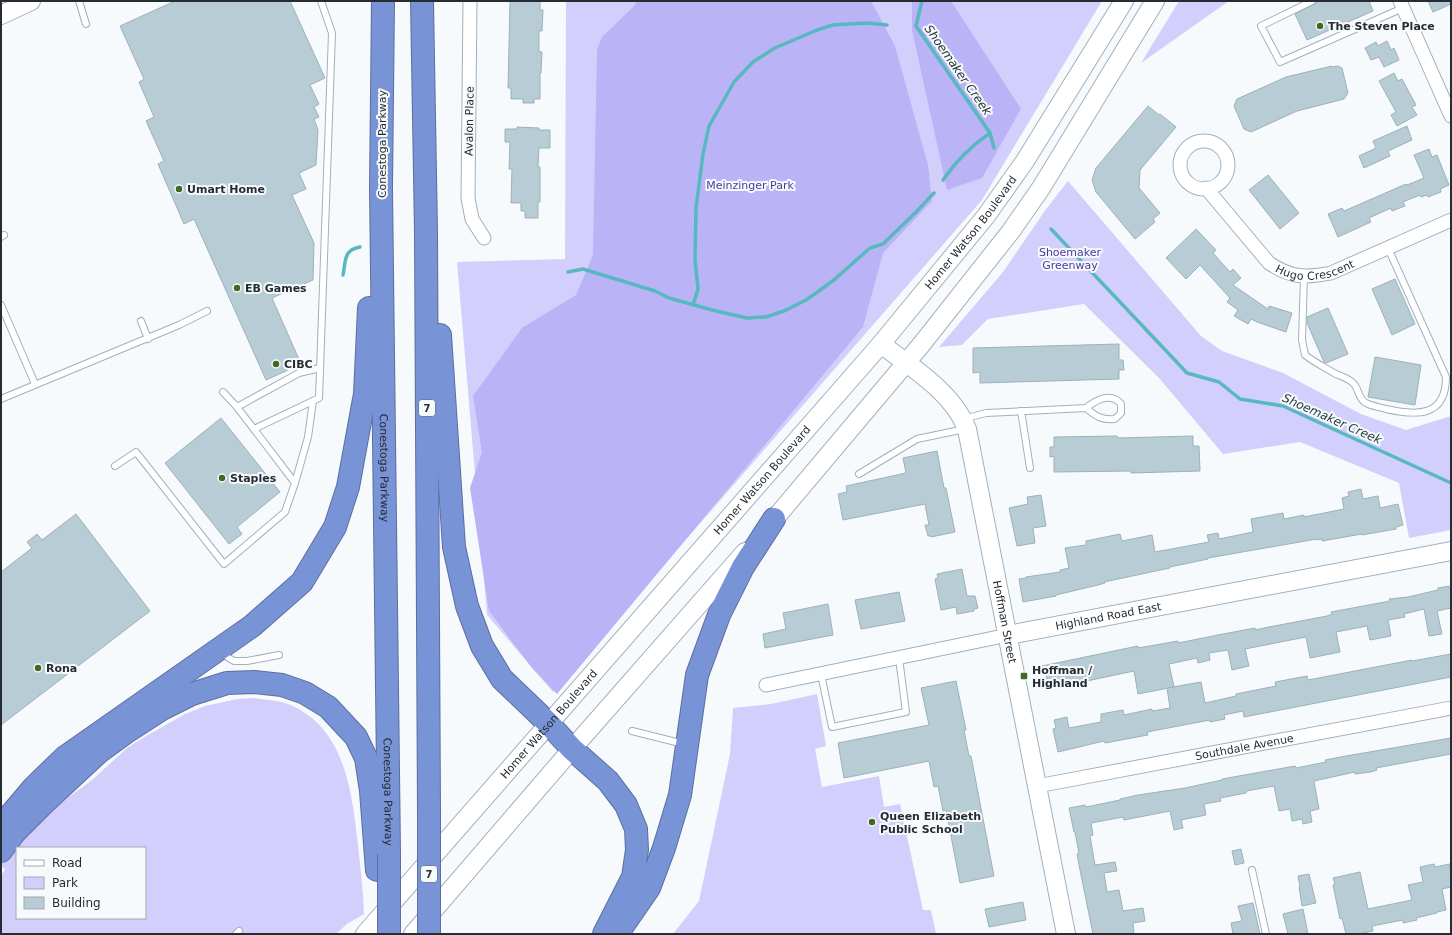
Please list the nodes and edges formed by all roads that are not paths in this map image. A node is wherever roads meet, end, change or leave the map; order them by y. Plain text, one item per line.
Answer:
1 (31, 1) edge
2 (79, 1) edge
3 (321, 1) edge
4 (383, 1) edge
5 (422, 1) edge
6 (470, 1) edge
7 (1124, 1) edge
8 (1155, 1) edge
9 (1312, 1) edge
10 (1402, 4) edge
11 (1, 15) edge
12 (86, 24) dead end
13 (1451, 116) edge
14 (381, 188) junction
15 (1206, 188) dead end
16 (1451, 220) edge
17 (426, 232) junction
18 (484, 238) dead end
19 (1388, 248) junction
20 (1304, 276) junction
21 (1, 305) edge
22 (207, 311) dead end
23 (141, 321) dead end
24 (148, 339) junction
25 (881, 344) junction
26 (906, 363) junction
27 (320, 368) junction
28 (34, 384) junction
29 (223, 392) dead end
30 (1, 399) edge
31 (313, 401) junction
32 (238, 407) junction
33 (1086, 408) junction
34 (1021, 411) junction
35 (965, 424) junction
36 (254, 429) junction
37 (116, 466) dead end
38 (1030, 468) dead end
39 (859, 474) dead end
40 (295, 483) junction
41 (774, 519) junction
42 (1451, 551) edge
43 (1008, 635) junction
44 (216, 651) junction
45 (279, 655) dead end
46 (899, 658) junction
47 (821, 674) junction
48 (766, 684) dead end
49 (1451, 708) edge
50 (555, 717) junction
51 (632, 731) dead end
52 (687, 745) junction
53 (572, 749) junction
54 (1037, 786) junction
55 (1, 826) edge
56 (1, 851) edge
57 (383, 862) junction
58 (1252, 870) dead end
59 (365, 934) edge
60 (385, 934) edge
61 (390, 934) edge
62 (413, 934) edge
63 (429, 934) edge
64 (604, 934) edge
65 (617, 934) edge
66 (1066, 934) edge
67 (1266, 934) edge

1 - 11 main road
2 - 12 lane
3 - 27 lane
4 - 14 highway, Conestoga Parkway
5 - 17 highway, 7
6 - 18 street, Avalon Place
7 - 25 main road, Homer Watson Boulevard
8 - 26 main road
9 - 10 lane
10 - 13 street
14 - 44 highway
14 - 57 highway, Conestoga Parkway
15 - 20 street, Hugo Crescent
16 - 19 street, Hugo Crescent
17 - 50 highway
17 - 63 highway, 7, bridge
19 - 20 street, Hugo Crescent
19 - 20 lane
21 - 28 lane
22 - 24 lane
23 - 24 lane
24 - 28 lane
25 - 26 main road, Hoffman Street
25 - 50 main road, Homer Watson Boulevard
26 - 35 main road, Hoffman Street
26 - 41 main road
27 - 31 lane
27 - 32 lane
28 - 30 lane
29 - 32 lane
31 - 36 lane
31 - 40 lane
32 - 36 lane
33 - 33 lane
33 - 34 lane
34 - 35 lane
34 - 38 lane
35 - 39 lane
35 - 43 main road, Hoffman Street
36 - 40 lane
37 - 40 lane
41 - 52 highway
41 - 53 main road
42 - 43 main road, Highland Road East
43 - 46 street, Highland Road East
43 - 54 main road, Hoffman Street
44 - 45 lane
44 - 55 highway
46 - 47 street, Highland Road East
46 - 47 lane
47 - 48 street, Highland Road East
49 - 54 street, Southdale Avenue
50 - 53 highway
50 - 59 main road, Homer Watson Boulevard
51 - 52 lane
52 - 65 highway
53 - 62 main road
53 - 64 highway
54 - 66 main road, Hoffman Street
56 - 57 highway
57 - 60 highway
57 - 61 highway, Conestoga Parkway, bridge
58 - 67 lane

